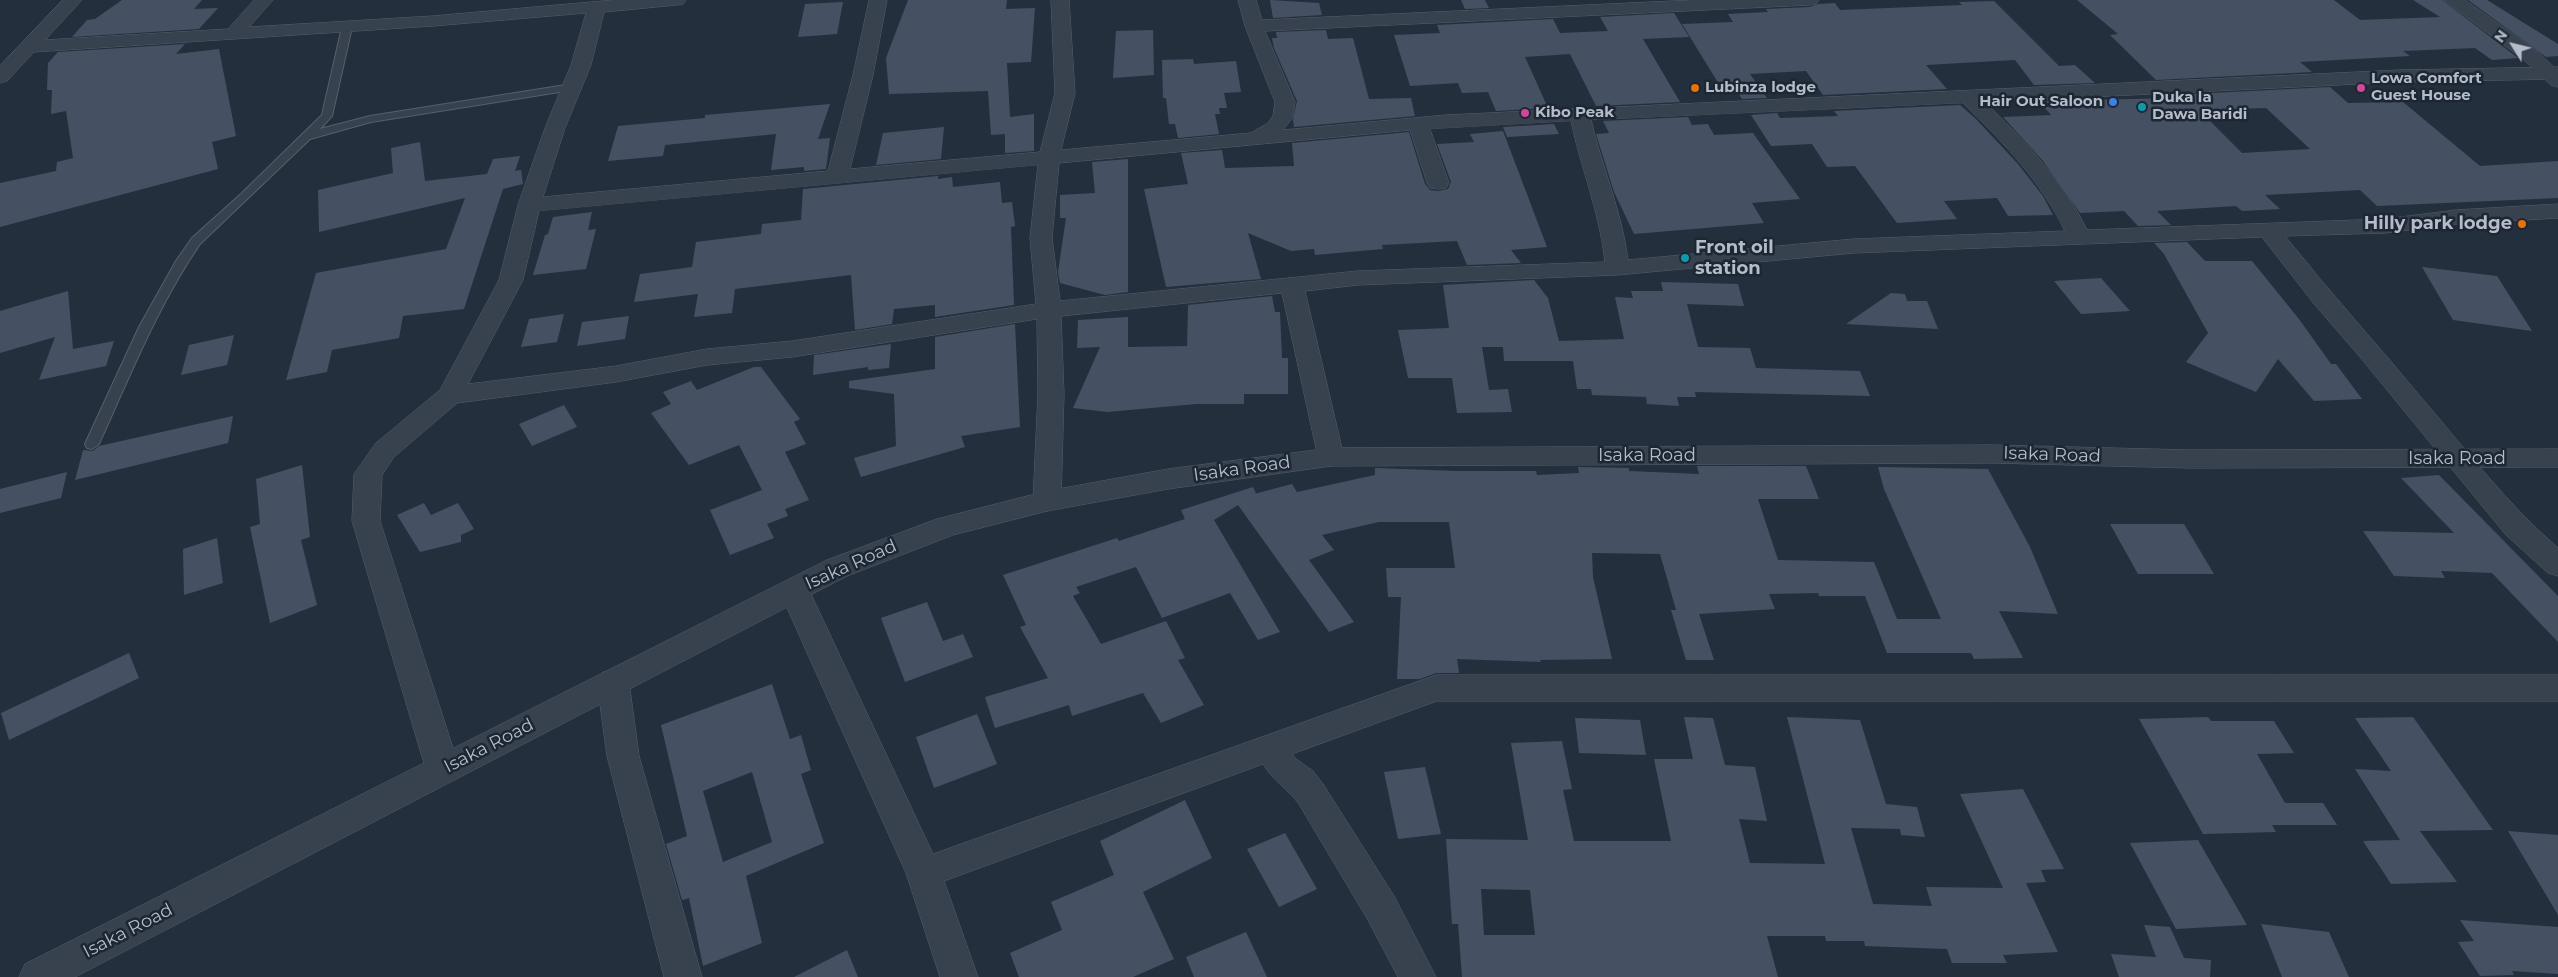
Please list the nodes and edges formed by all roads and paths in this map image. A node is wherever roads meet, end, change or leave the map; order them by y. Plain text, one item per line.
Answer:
1 (73, 0) edge
2 (264, 0) edge
3 (446, 0) edge
4 (677, 0) edge
5 (878, 0) edge
6 (1060, 0) edge
7 (1247, 0) edge
8 (1810, 0) edge
9 (2453, 0) edge
10 (637, 2) edge
11 (596, 8) junction
12 (433, 21) junction
13 (1254, 26) junction
14 (347, 27) junction
15 (232, 35) junction
16 (29, 47) junction
17 (2556, 76) edge
18 (0, 77) edge
19 (572, 86) junction
20 (1968, 96) junction
21 (1580, 115) junction
22 (1418, 123) junction
23 (308, 136) junction
24 (1258, 138) junction
25 (1049, 158) junction
26 (837, 177) junction
27 (1438, 184) dead end
28 (529, 205) junction
29 (2558, 211) edge
30 (2268, 230) junction
31 (2079, 238) junction
32 (1617, 268) junction
33 (1292, 285) junction
34 (1049, 310) junction
35 (450, 395) junction
36 (92, 444) dead end
37 (1331, 457) junction
38 (2558, 458) edge
39 (2458, 460) junction
40 (1047, 501) junction
41 (2558, 564) edge
42 (794, 590) junction
43 (613, 682) junction
44 (2558, 688) edge
45 (1271, 748) junction
46 (443, 770) junction
47 (924, 873) junction
48 (38, 977) edge
49 (683, 977) edge
50 (959, 977) edge
51 (1418, 977) edge

1 - 16 street
2 - 15 street
3 - 12 street
4 - 10 street
5 - 26 street
6 - 25 street
7 - 13 street
8 - 13 street
9 - 17 street
10 - 11 street
11 - 12 street
11 - 19 street
12 - 14 street
13 - 24 street
14 - 15 street
14 - 23 lane
15 - 16 street
16 - 18 street
17 - 20 street
19 - 23 lane
19 - 28 street
20 - 21 street
20 - 31 street
21 - 22 street
21 - 32 street
22 - 24 street
22 - 27 street
23 - 36 lane
24 - 25 street
25 - 26 street
25 - 34 street
26 - 28 street
28 - 35 street
29 - 30 street
30 - 31 street
30 - 39 street
31 - 32 street
32 - 33 street
33 - 34 street
33 - 37 street
34 - 35 street
34 - 40 street
35 - 46 street
37 - 39 street, Isaka Road
37 - 40 street, Isaka Road
38 - 39 street, Isaka Road
39 - 41 street
40 - 42 street, Isaka Road
42 - 43 street, Isaka Road
42 - 47 street
43 - 46 street, Isaka Road
43 - 49 street
44 - 45 street
45 - 47 street
45 - 51 street
46 - 48 street, Isaka Road
47 - 50 street

